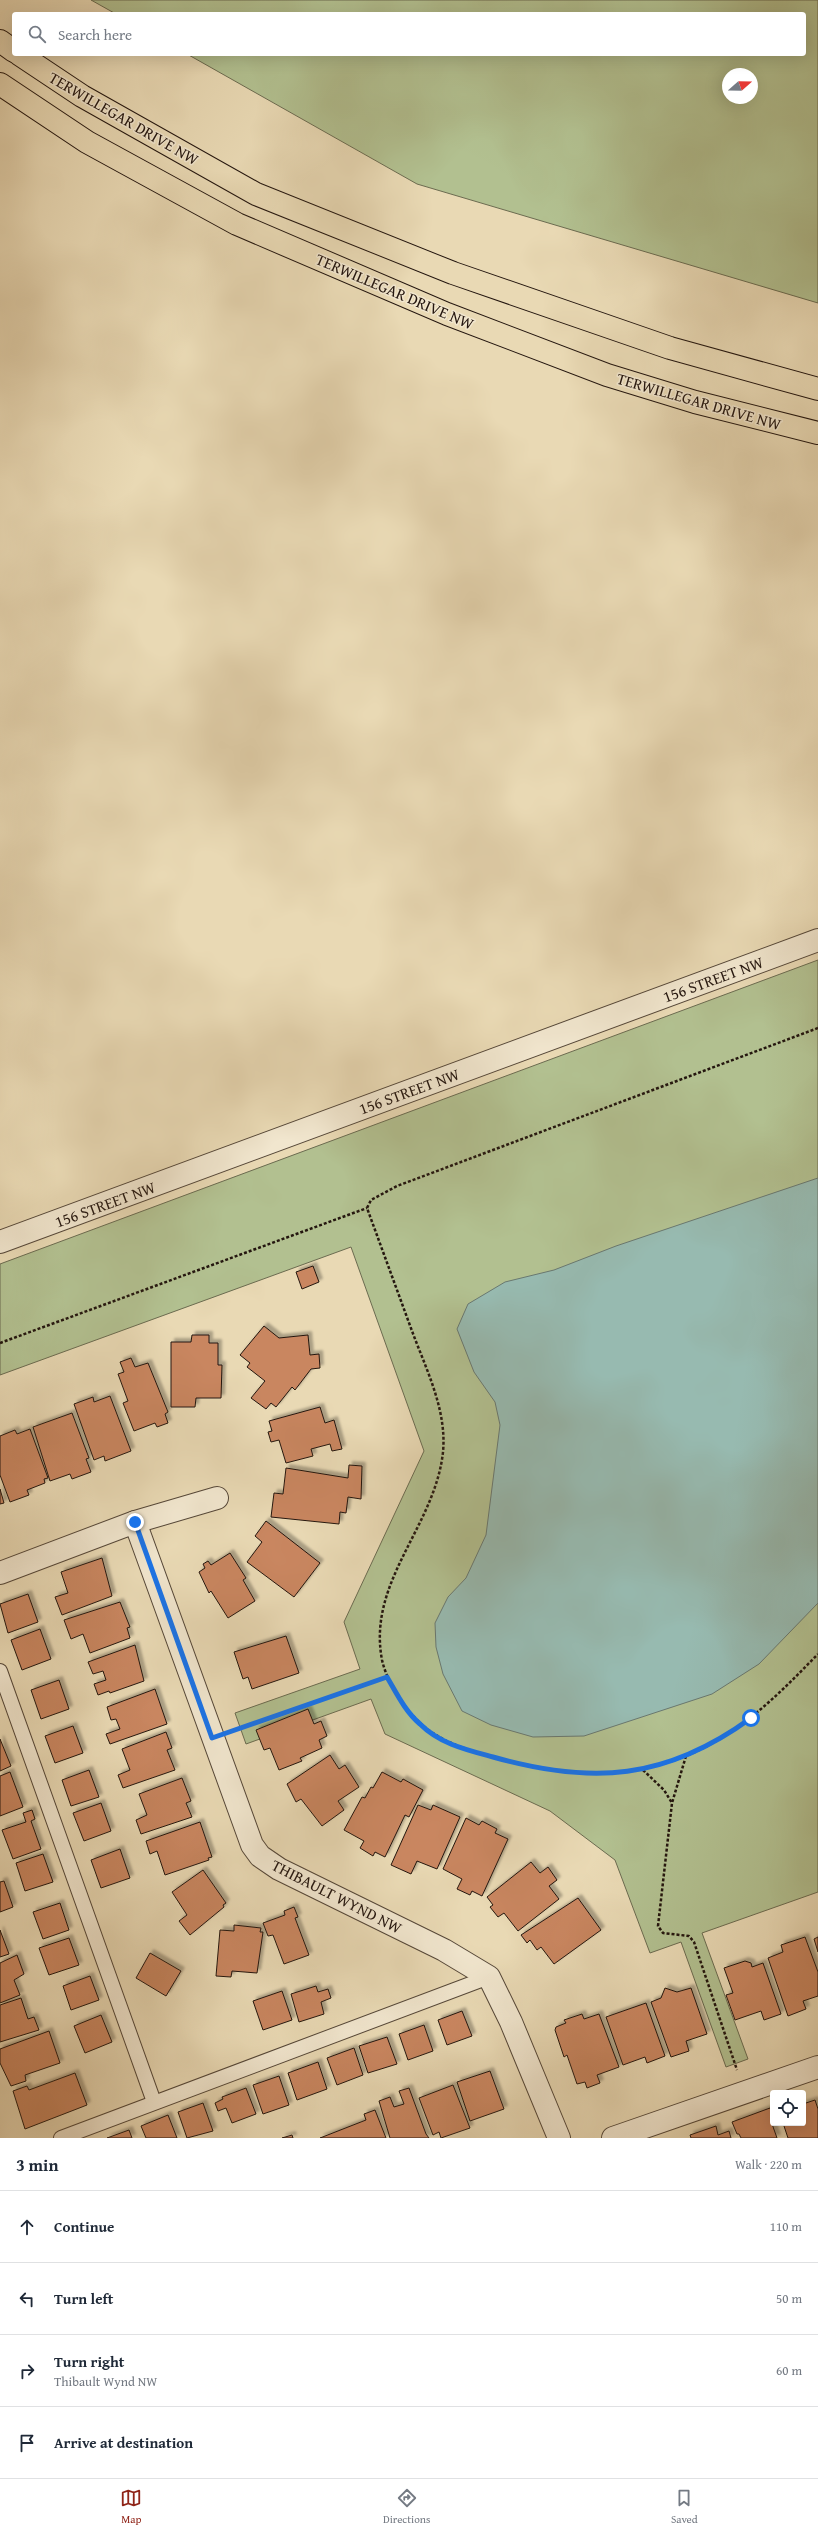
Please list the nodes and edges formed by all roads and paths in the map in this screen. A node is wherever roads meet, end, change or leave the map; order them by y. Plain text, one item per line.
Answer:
1 (0, 42) edge
2 (12, 50) edge
3 (22, 56) edge
4 (0, 84) edge
5 (818, 389) edge
6 (818, 433) edge
7 (818, 940) edge
8 (818, 1028) edge
9 (367, 1208) junction
10 (0, 1242) edge
11 (0, 1343) edge
12 (216, 1498) dead end
13 (135, 1522) junction
14 (0, 1573) edge
15 (818, 1654) edge
16 (0, 1671) edge
17 (387, 1677) junction
18 (212, 1738) junction
19 (686, 1756) junction
20 (643, 1770) junction
21 (672, 1804) junction
22 (489, 1977) junction
23 (818, 2067) edge
24 (745, 2093) junction
25 (154, 2102) junction
26 (61, 2138) edge
27 (559, 2138) edge
28 (613, 2138) edge

1 - 2 main road
3 - 5 main road, TERWILLEGAR DRIVE NW
4 - 6 main road, TERWILLEGAR DRIVE NW
7 - 10 street, 156 STREET NW
8 - 9 path
9 - 11 path
9 - 17 path
12 - 13 street
13 - 14 street
13 - 18 street, THIBAULT WYND NW
15 - 19 path
16 - 25 lane
17 - 18 path
17 - 20 path
18 - 22 street, THIBAULT WYND NW
19 - 20 path
19 - 21 path
20 - 21 path
21 - 24 path
22 - 25 lane
22 - 27 street
23 - 24 street
24 - 28 street
25 - 26 lane

